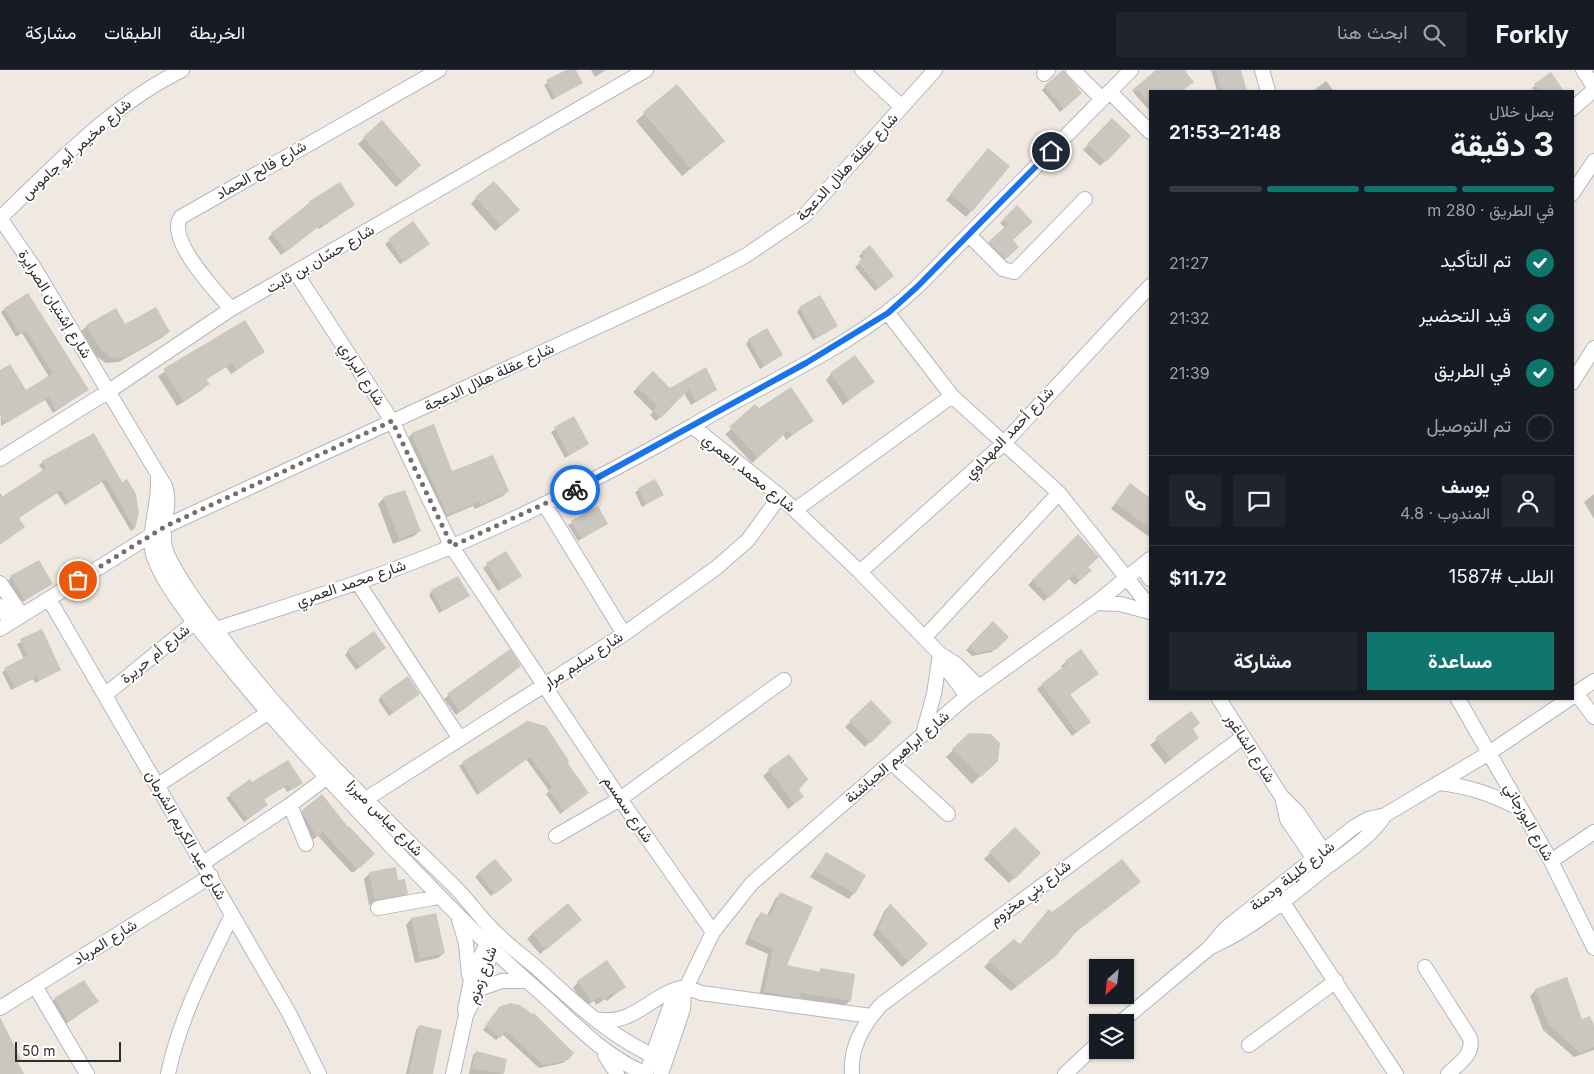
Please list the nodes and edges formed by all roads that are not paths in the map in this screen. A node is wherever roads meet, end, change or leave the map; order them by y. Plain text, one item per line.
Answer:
1 (182, 70) edge
2 (439, 70) edge
3 (646, 70) edge
4 (862, 70) edge
5 (935, 70) edge
6 (1073, 70) edge
7 (1131, 70) edge
8 (1262, 70) edge
9 (1583, 70) edge
10 (1594, 89) edge
11 (1268, 90) edge
12 (1106, 96) junction
13 (902, 107) junction
14 (1574, 107) edge
15 (1149, 131) edge
16 (1594, 161) edge
17 (1574, 191) edge
18 (1085, 199) dead end
19 (0, 218) edge
20 (968, 235) junction
21 (296, 273) junction
22 (1149, 287) edge
23 (232, 309) junction
24 (888, 313) junction
25 (1594, 348) edge
26 (1574, 380) edge
27 (109, 392) junction
28 (952, 396) junction
29 (392, 421) junction
30 (692, 426) junction
31 (1004, 443) junction
32 (0, 459) edge
33 (158, 478) junction
34 (1058, 493) junction
35 (780, 496) junction
36 (545, 505) junction
37 (795, 510) junction
38 (166, 526) junction
39 (152, 534) junction
40 (452, 546) junction
41 (1146, 563) edge
42 (860, 572) junction
43 (1128, 577) junction
44 (0, 583) edge
45 (358, 583) junction
46 (48, 598) junction
47 (1096, 603) junction
48 (0, 606) edge
49 (1149, 606) edge
50 (1149, 612) edge
51 (200, 618) junction
52 (11, 621) edge
53 (216, 629) junction
54 (624, 634) junction
55 (924, 638) junction
56 (940, 654) junction
57 (784, 680) dead end
58 (1594, 681) edge
59 (545, 684) junction
60 (979, 687) junction
61 (105, 695) junction
62 (1574, 695) edge
63 (967, 696) junction
64 (1574, 698) edge
65 (1219, 700) edge
66 (1459, 700) edge
67 (1566, 700) edge
68 (273, 710) junction
69 (1594, 717) edge
70 (923, 734) junction
71 (1243, 737) junction
72 (460, 739) junction
73 (1489, 753) junction
74 (891, 762) junction
75 (326, 778) junction
76 (1438, 784) junction
77 (158, 785) junction
78 (366, 799) junction
79 (620, 799) junction
80 (290, 805) junction
81 (1523, 810) junction
82 (948, 814) dead end
83 (1384, 815) junction
84 (1594, 832) edge
85 (556, 836) dead end
86 (306, 844) dead end
87 (1318, 855) junction
88 (1551, 861) junction
89 (204, 863) junction
90 (1327, 867) junction
91 (211, 876) junction
92 (1274, 890) junction
93 (439, 897) junction
94 (1283, 902) junction
95 (378, 908) dead end
96 (232, 915) junction
97 (458, 917) junction
98 (713, 932) junction
99 (496, 933) junction
100 (489, 947) junction
101 (1594, 948) edge
102 (1208, 949) junction
103 (1425, 967) dead end
104 (526, 981) junction
105 (1336, 981) junction
106 (35, 986) junction
107 (474, 986) junction
108 (685, 989) junction
109 (0, 1008) edge
110 (1131, 1014) edge
111 (871, 1016) junction
112 (593, 1018) junction
113 (596, 1045) junction
114 (1249, 1045) dead end
115 (1089, 1051) edge
116 (659, 1064) edge
117 (1392, 1072) edge
118 (87, 1074) edge
119 (168, 1074) edge
120 (319, 1074) edge
121 (453, 1074) edge
122 (617, 1074) edge
123 (646, 1074) edge
124 (852, 1074) edge
125 (1065, 1074) edge
126 (1448, 1074) edge

1 - 19 street, شارع مخيمر أبو جاموس
2 - 23 street, شارع فالح الحماد
3 - 21 street, شارع حسّان بن ثابت
4 - 13 street
5 - 13 street, شارع عقلة هلال الدعجة
6 - 12 street
7 - 12 street
8 - 11 street
9 - 10 street
10 - 14 street
12 - 15 street
12 - 20 street
13 - 29 street, شارع عقلة هلال الدعجة
16 - 17 street
18 - 20 street
19 - 27 street, شارع إشتيان الصرايرة
20 - 24 street
21 - 23 street, شارع حسّان بن ثابت
21 - 29 street, شارع البراري
22 - 31 street, شارع أحمد المهداوي
23 - 27 street, شارع حسّان بن ثابت
24 - 28 street
24 - 30 street
25 - 26 street
27 - 32 street, شارع حسّان بن ثابت
27 - 33 street, شارع إشتيان الصرايرة
28 - 31 street
28 - 37 street
29 - 38 street, شارع عقلة هلال الدعجة
29 - 40 street, شارع البراري
30 - 35 street, شارع محمد العمري
30 - 36 street, شارع محمد العمري
31 - 34 street
31 - 42 street, شارع أحمد المهداوي
33 - 38 street, شارع عباس ميرزا
33 - 39 street, شارع عباس ميرزا
34 - 43 street
34 - 55 street
35 - 37 street, شارع محمد العمري
35 - 54 street, شارع سليم مرار
36 - 40 street, شارع محمد العمري
36 - 54 street
37 - 42 street, شارع محمد العمري
38 - 39 street, شارع عقلة هلال الدعجة
38 - 51 street, شارع عباس ميرزا
39 - 46 street, شارع عقلة هلال الدعجة
39 - 51 street, شارع عباس ميرزا
40 - 45 street, شارع محمد العمري
40 - 59 street, شارع البراري
41 - 43 street, شارع ابراهيم الحباشنة
42 - 55 street, شارع محمد العمري
43 - 47 street, شارع ابراهيم الحباشنة
43 - 49 street
44 - 52 street
45 - 53 street, شارع محمد العمري
45 - 72 street
46 - 52 street, شارع عقلة هلال الدعجة
46 - 61 street, شارع عبد الكريم الشرمان
47 - 50 street
47 - 60 street, شارع ابراهيم الحباشنة
48 - 52 street
51 - 53 street, شارع عباس ميرزا
51 - 61 street, شارع أم حريرة
51 - 68 street, شارع عباس ميرزا
53 - 68 street, شارع عباس ميرزا
54 - 59 street, شارع سليم مرار
55 - 56 street, شارع محمد العمري
56 - 60 street, شارع محمد العمري
56 - 63 street, شارع محمد العمري
56 - 70 street
57 - 79 street
58 - 62 street, شارع كليلة ودمنة
59 - 72 street, شارع سليم مرار
59 - 79 street, شارع سمسم
60 - 63 street, شارع ابراهيم الحباشنة
61 - 77 street, شارع عبد الكريم الشرمان
63 - 70 street, شارع ابراهيم الحباشنة
64 - 69 street
65 - 71 street, شارع الشاغور
66 - 73 street, شارع البوزجاني
67 - 73 street, شارع كليلة ودمنة
68 - 75 street, شارع عباس ميرزا
68 - 77 street
68 - 78 street, شارع عباس ميرزا
70 - 74 street, شارع ابراهيم الحباشنة
71 - 87 street, شارع الشاغور
71 - 111 street, شارع بني مخزوم
72 - 78 street, شارع سليم مرار
73 - 76 street, شارع كليلة ودمنة
73 - 81 street, شارع البوزجاني
74 - 82 street
74 - 98 street, شارع ابراهيم الحباشنة
75 - 80 street
75 - 93 street, شارع عباس ميرزا
76 - 81 street
76 - 83 street, شارع كليلة ودمنة
77 - 89 street, شارع عبد الكريم الشرمان
78 - 99 street, شارع عباس ميرزا
79 - 85 street
79 - 98 street, شارع سمسم
80 - 86 street
80 - 89 street
81 - 88 street, شارع البوزجاني
83 - 87 street, شارع كليلة ودمنة
83 - 90 street, شارع كليلة ودمنة
84 - 88 street
87 - 90 street, شارع الشاغور
87 - 92 street, شارع كليلة ودمنة
88 - 101 street, شارع البوزجاني
89 - 91 street, شارع عبد الكريم الشرمان
90 - 94 street, شارع كليلة ودمنة
91 - 96 street, شارع عبد الكريم الشرمان
91 - 106 street, شارع المرباد
92 - 94 street
92 - 102 street, شارع كليلة ودمنة
93 - 95 street
93 - 97 street, شارع عباس ميرزا
94 - 102 street, شارع كليلة ودمنة
94 - 105 street
96 - 119 street
96 - 120 street, شارع عبد الكريم الشرمان
97 - 100 street, شارع عباس ميرزا
97 - 107 street
98 - 108 street, شارع ابراهيم الحباشنة
99 - 100 street, شارع زمزم
99 - 112 street, شارع عباس ميرزا
100 - 104 street, شارع عباس ميرزا
100 - 107 street, شارع زمزم
102 - 110 street, شارع كليلة ودمنة
103 - 126 street
104 - 107 street
104 - 113 street, شارع عباس ميرزا
105 - 114 street
105 - 117 street
106 - 109 street, شارع المرباد
106 - 118 street
107 - 121 street, شارع زمزم
108 - 111 street
108 - 112 street
108 - 116 street, شارع ابراهيم الحباشنة
111 - 124 street, شارع بني مخزوم
112 - 116 street, شارع عباس ميرزا
113 - 122 street
113 - 123 street, شارع عباس ميرزا
115 - 125 street
116 - 123 street, شارع ابراهيم الحباشنة

